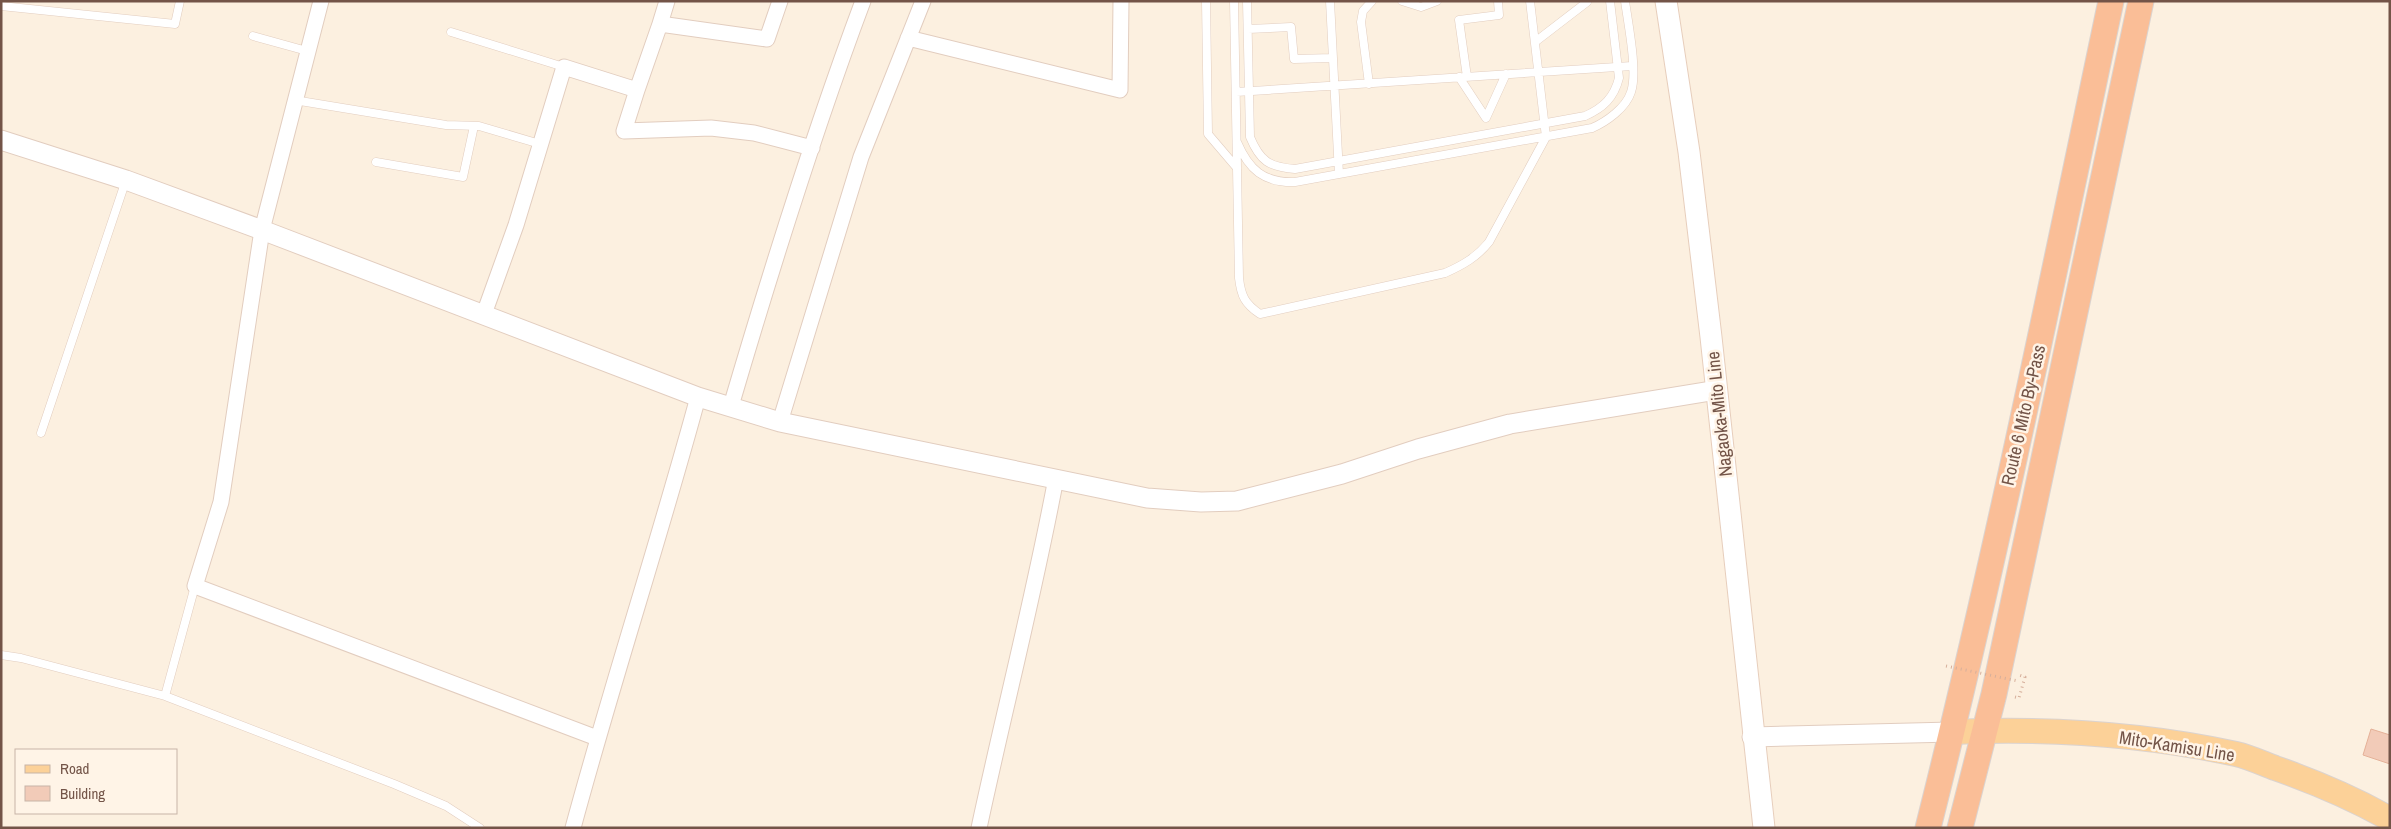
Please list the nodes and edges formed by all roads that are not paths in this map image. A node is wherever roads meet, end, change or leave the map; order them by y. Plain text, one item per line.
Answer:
1 (180, 1) edge
2 (320, 1) edge
3 (667, 1) edge
4 (780, 1) edge
5 (864, 1) edge
6 (922, 1) edge
7 (1121, 1) edge
8 (1206, 1) edge
9 (1234, 1) edge
10 (1247, 1) edge
11 (1330, 1) edge
12 (1372, 1) edge
13 (1402, 1) edge
14 (1437, 1) edge
15 (1498, 1) edge
16 (1530, 1) edge
17 (1585, 1) edge
18 (1610, 1) edge
19 (1625, 1) edge
20 (1666, 1) edge
21 (2111, 1) edge
22 (2141, 1) edge
23 (1, 6) edge
24 (660, 24) junction
25 (1248, 29) junction
26 (451, 32) dead end
27 (253, 36) dead end
28 (908, 38) junction
29 (1535, 42) junction
30 (308, 51) junction
31 (1333, 58) junction
32 (1632, 66) junction
33 (564, 67) junction
34 (1618, 67) junction
35 (1538, 72) junction
36 (1506, 74) junction
37 (1463, 77) junction
38 (1368, 84) junction
39 (1334, 86) junction
40 (637, 90) junction
41 (1236, 92) junction
42 (1249, 92) junction
43 (294, 100) junction
44 (1544, 123) junction
45 (474, 126) junction
46 (1546, 137) junction
47 (1236, 138) junction
48 (1, 140) edge
49 (540, 144) junction
50 (812, 148) junction
51 (1339, 160) junction
52 (376, 162) dead end
53 (1237, 168) junction
54 (1339, 174) junction
55 (126, 180) junction
56 (262, 230) junction
57 (484, 314) junction
58 (1717, 390) junction
59 (698, 397) junction
60 (731, 406) junction
61 (780, 422) junction
62 (41, 433) dead end
63 (1056, 478) junction
64 (195, 586) junction
65 (1, 655) edge
66 (165, 696) junction
67 (1986, 730) junction
68 (1952, 732) junction
69 (597, 738) junction
70 (1752, 738) junction
71 (2390, 819) edge
72 (480, 828) edge
73 (573, 828) edge
74 (979, 828) edge
75 (1764, 828) edge
76 (1928, 828) edge
77 (1960, 828) edge

1 - 23 lane
2 - 30 street
3 - 24 street
4 - 24 street
5 - 50 street
6 - 28 street
7 - 28 street
8 - 53 lane
9 - 41 lane
10 - 25 lane
11 - 31 lane
12 - 38 lane
13 - 14 lane
15 - 37 lane
16 - 29 lane
17 - 29 lane
18 - 34 lane
19 - 32 lane
20 - 58 main road, Nagaoka-Mito Line
21 - 68 highway, Route 6 Mito By-Pass
22 - 67 highway, Route 6 Mito By-Pass
24 - 40 street
25 - 31 lane
25 - 42 lane
26 - 33 lane
27 - 30 lane
28 - 61 street
29 - 35 lane
30 - 43 street
31 - 39 lane
32 - 34 lane
32 - 46 lane
33 - 40 street
33 - 49 street
34 - 35 lane
34 - 44 lane
35 - 36 lane
35 - 44 lane
36 - 37 lane
36 - 37 lane
37 - 38 lane
38 - 39 lane
39 - 42 lane
39 - 51 lane
40 - 50 street
41 - 42 lane
41 - 47 lane
42 - 51 lane
43 - 45 lane
43 - 56 street
44 - 46 lane
44 - 51 lane
45 - 49 lane
45 - 52 lane
46 - 53 lane
46 - 54 lane
47 - 53 lane
47 - 54 lane
48 - 55 street
49 - 57 street
50 - 60 street
51 - 54 lane
55 - 56 street
55 - 62 lane
56 - 57 street
56 - 64 street
57 - 59 street
58 - 63 street
58 - 70 main road, Nagaoka-Mito Line
59 - 60 street
59 - 69 street
60 - 61 street
61 - 63 street
63 - 74 street
64 - 66 lane
64 - 69 street
65 - 66 lane
66 - 72 lane
67 - 68 main road, Mito-Kamisu Line
67 - 71 main road, Mito-Kamisu Line
67 - 77 highway, Route 6 Mito By-Pass
68 - 70 street
68 - 76 highway, Route 6 Mito By-Pass
69 - 73 street
70 - 75 main road, Nagaoka-Mito Line

